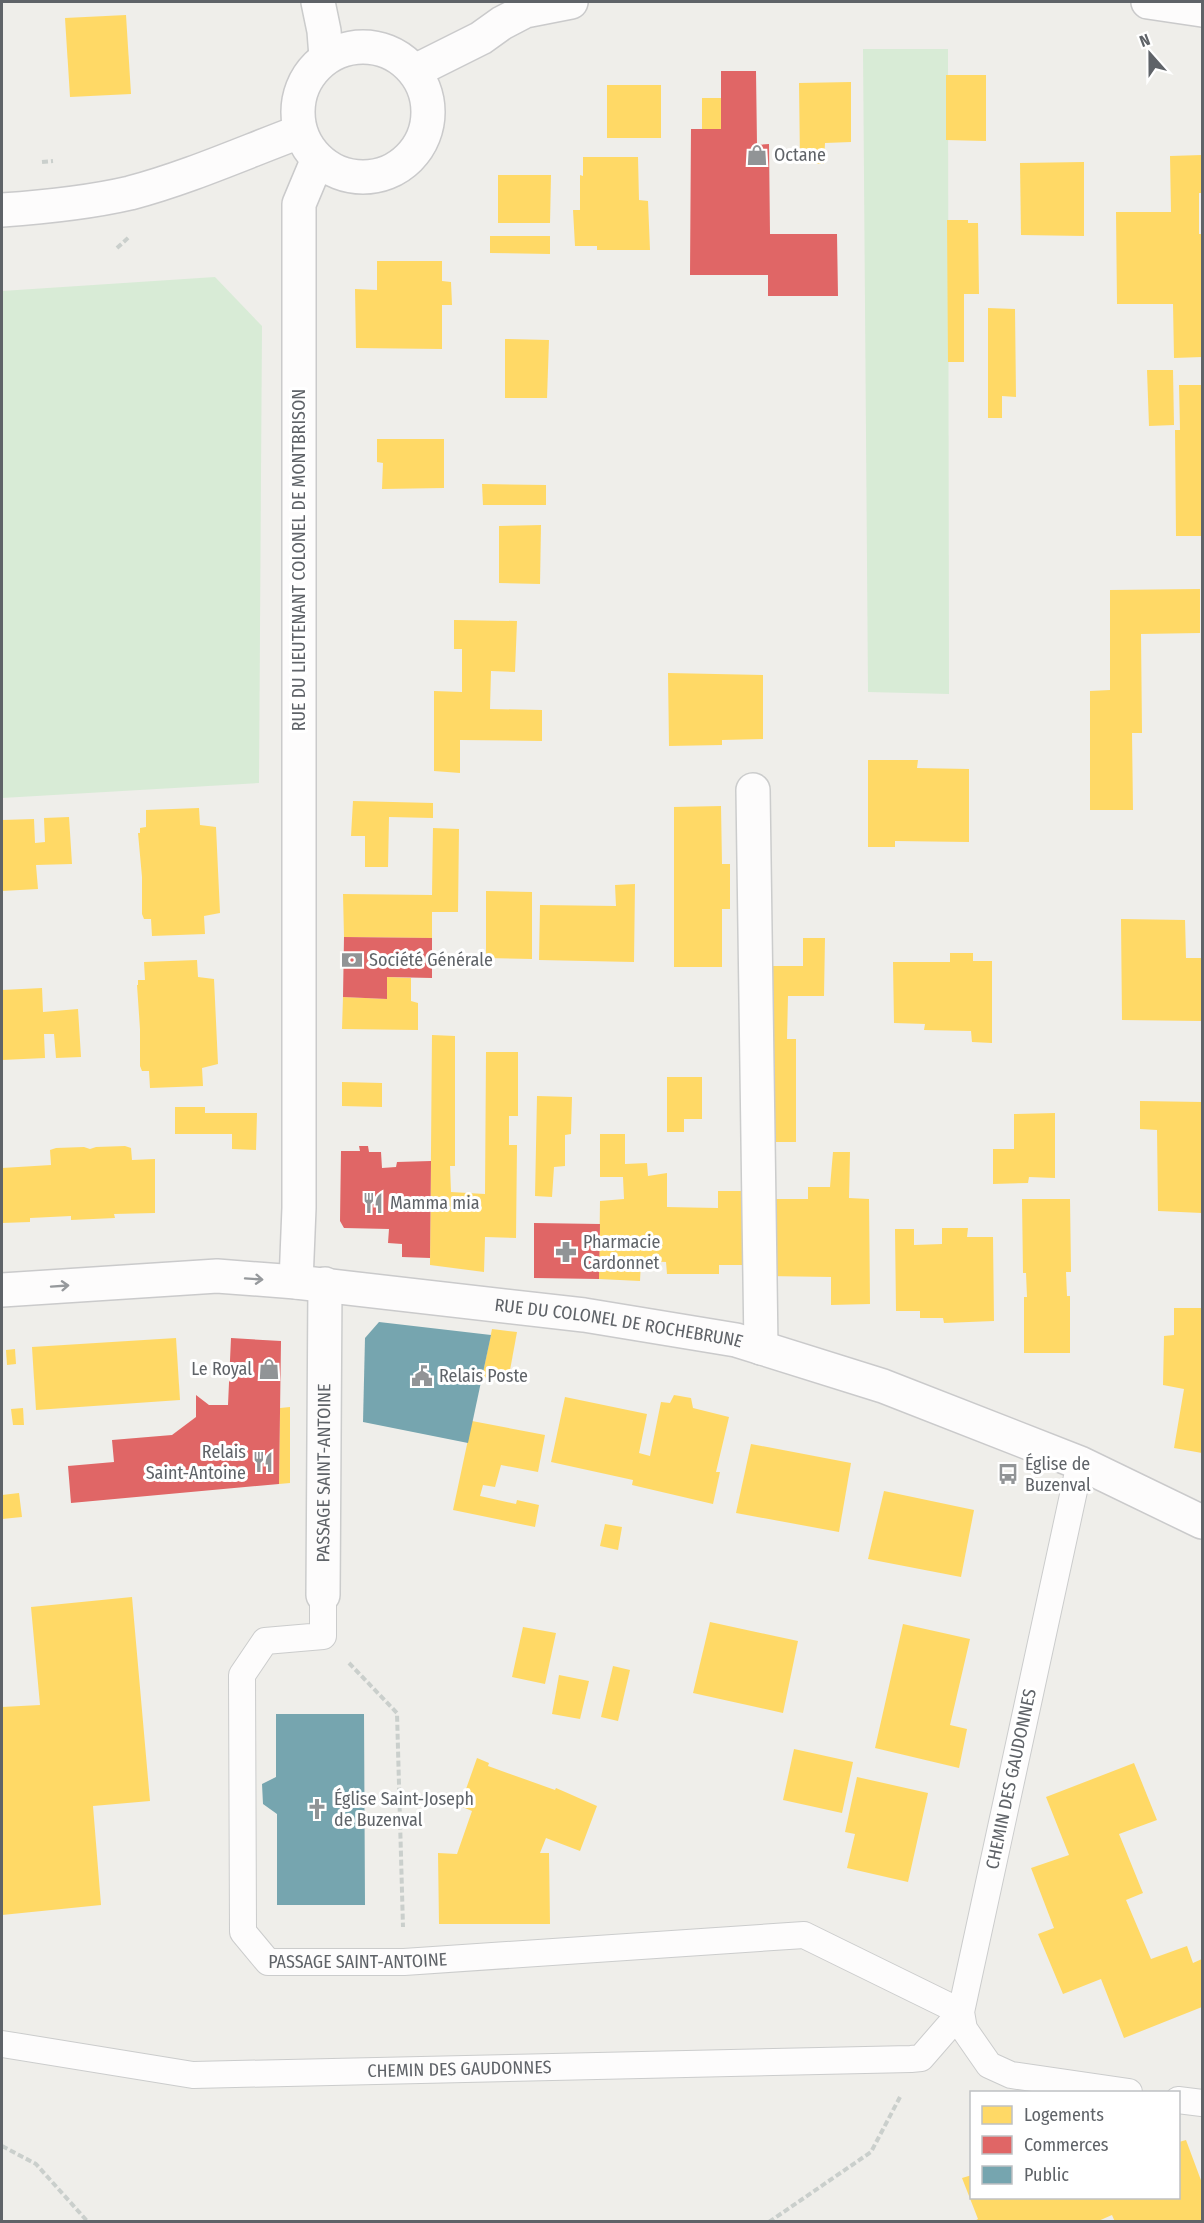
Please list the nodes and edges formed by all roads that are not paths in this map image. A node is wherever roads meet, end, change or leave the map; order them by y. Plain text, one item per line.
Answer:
1 (318, 2) edge
2 (571, 2) edge
3 (1148, 2) edge
4 (1203, 10) edge
5 (326, 57) junction
6 (415, 71) junction
7 (300, 132) junction
8 (317, 160) junction
9 (2, 210) edge
10 (753, 790) dead end
11 (311, 1283) junction
12 (2, 1290) edge
13 (761, 1348) junction
14 (1080, 1463) junction
15 (1203, 1522) edge
16 (323, 1595) joint
17 (961, 2012) junction
18 (2, 2044) edge
19 (1122, 2091) edge
20 (1180, 2100) edge
21 (1203, 2103) edge

1 - 5 street
2 - 6 street
3 - 4 street
5 - 6 street
5 - 7 street
6 - 8 street
7 - 8 street
7 - 9 street
8 - 11 street, RUE DU LIEUTENANT COLONEL DE MONTBRISON
10 - 13 street
12 -> 11 street, RUE DU COLONEL DE ROCHEBRUNE
11 - 13 street, RUE DU COLONEL DE ROCHEBRUNE
11 - 16 street, PASSAGE SAINT-ANTOINE
13 - 14 street, RUE DU COLONEL DE ROCHEBRUNE
14 - 15 street, RUE DU COLONEL DE ROCHEBRUNE
14 - 17 lane, CHEMIN DES GAUDONNES
16 - 17 lane, PASSAGE SAINT-ANTOINE
17 - 18 lane, CHEMIN DES GAUDONNES
17 - 19 lane
20 - 21 lane

